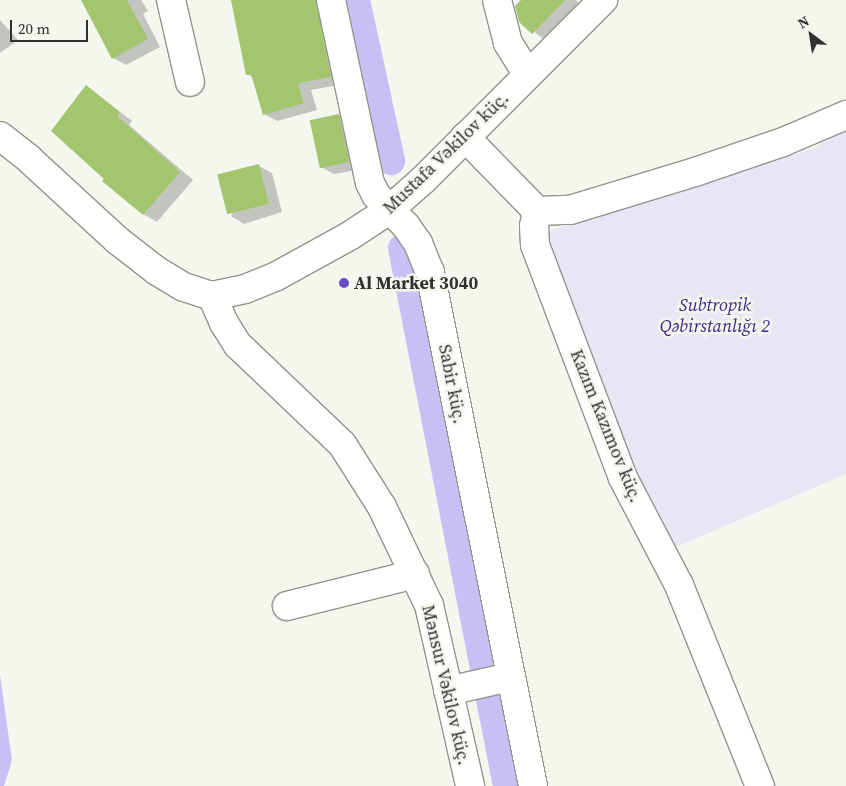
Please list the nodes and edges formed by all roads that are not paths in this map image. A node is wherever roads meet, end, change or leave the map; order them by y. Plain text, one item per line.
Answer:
1 (171, 0) edge
2 (331, 0) edge
3 (497, 0) edge
4 (604, 0) edge
5 (528, 74) junction
6 (190, 82) dead end
7 (846, 115) edge
8 (0, 136) edge
9 (465, 137) junction
10 (389, 210) junction
11 (537, 211) junction
12 (212, 296) junction
13 (415, 574) junction
14 (287, 606) dead end
15 (510, 677) junction
16 (448, 691) junction
17 (470, 786) edge
18 (533, 786) edge
19 (760, 786) edge

1 - 6 street
2 - 10 street, Sabir küç.
3 - 5 street
4 - 5 street, Mustafa Vəkilov küç.
5 - 9 street, Mustafa Vəkilov küç.
7 - 11 street
8 - 12 street
9 - 10 street, Mustafa Vəkilov küç.
9 - 11 street
10 - 12 street, Mustafa Vəkilov küç.
10 - 15 street, Sabir küç.
11 - 19 street, Kazım Kazımov küç.
12 - 13 street, Mənsur Vəkilov küç.
13 - 14 street
13 - 16 street, Mənsur Vəkilov küç.
15 - 16 street
15 - 18 street, Sabir küç.
16 - 17 street, Mənsur Vəkilov küç.

